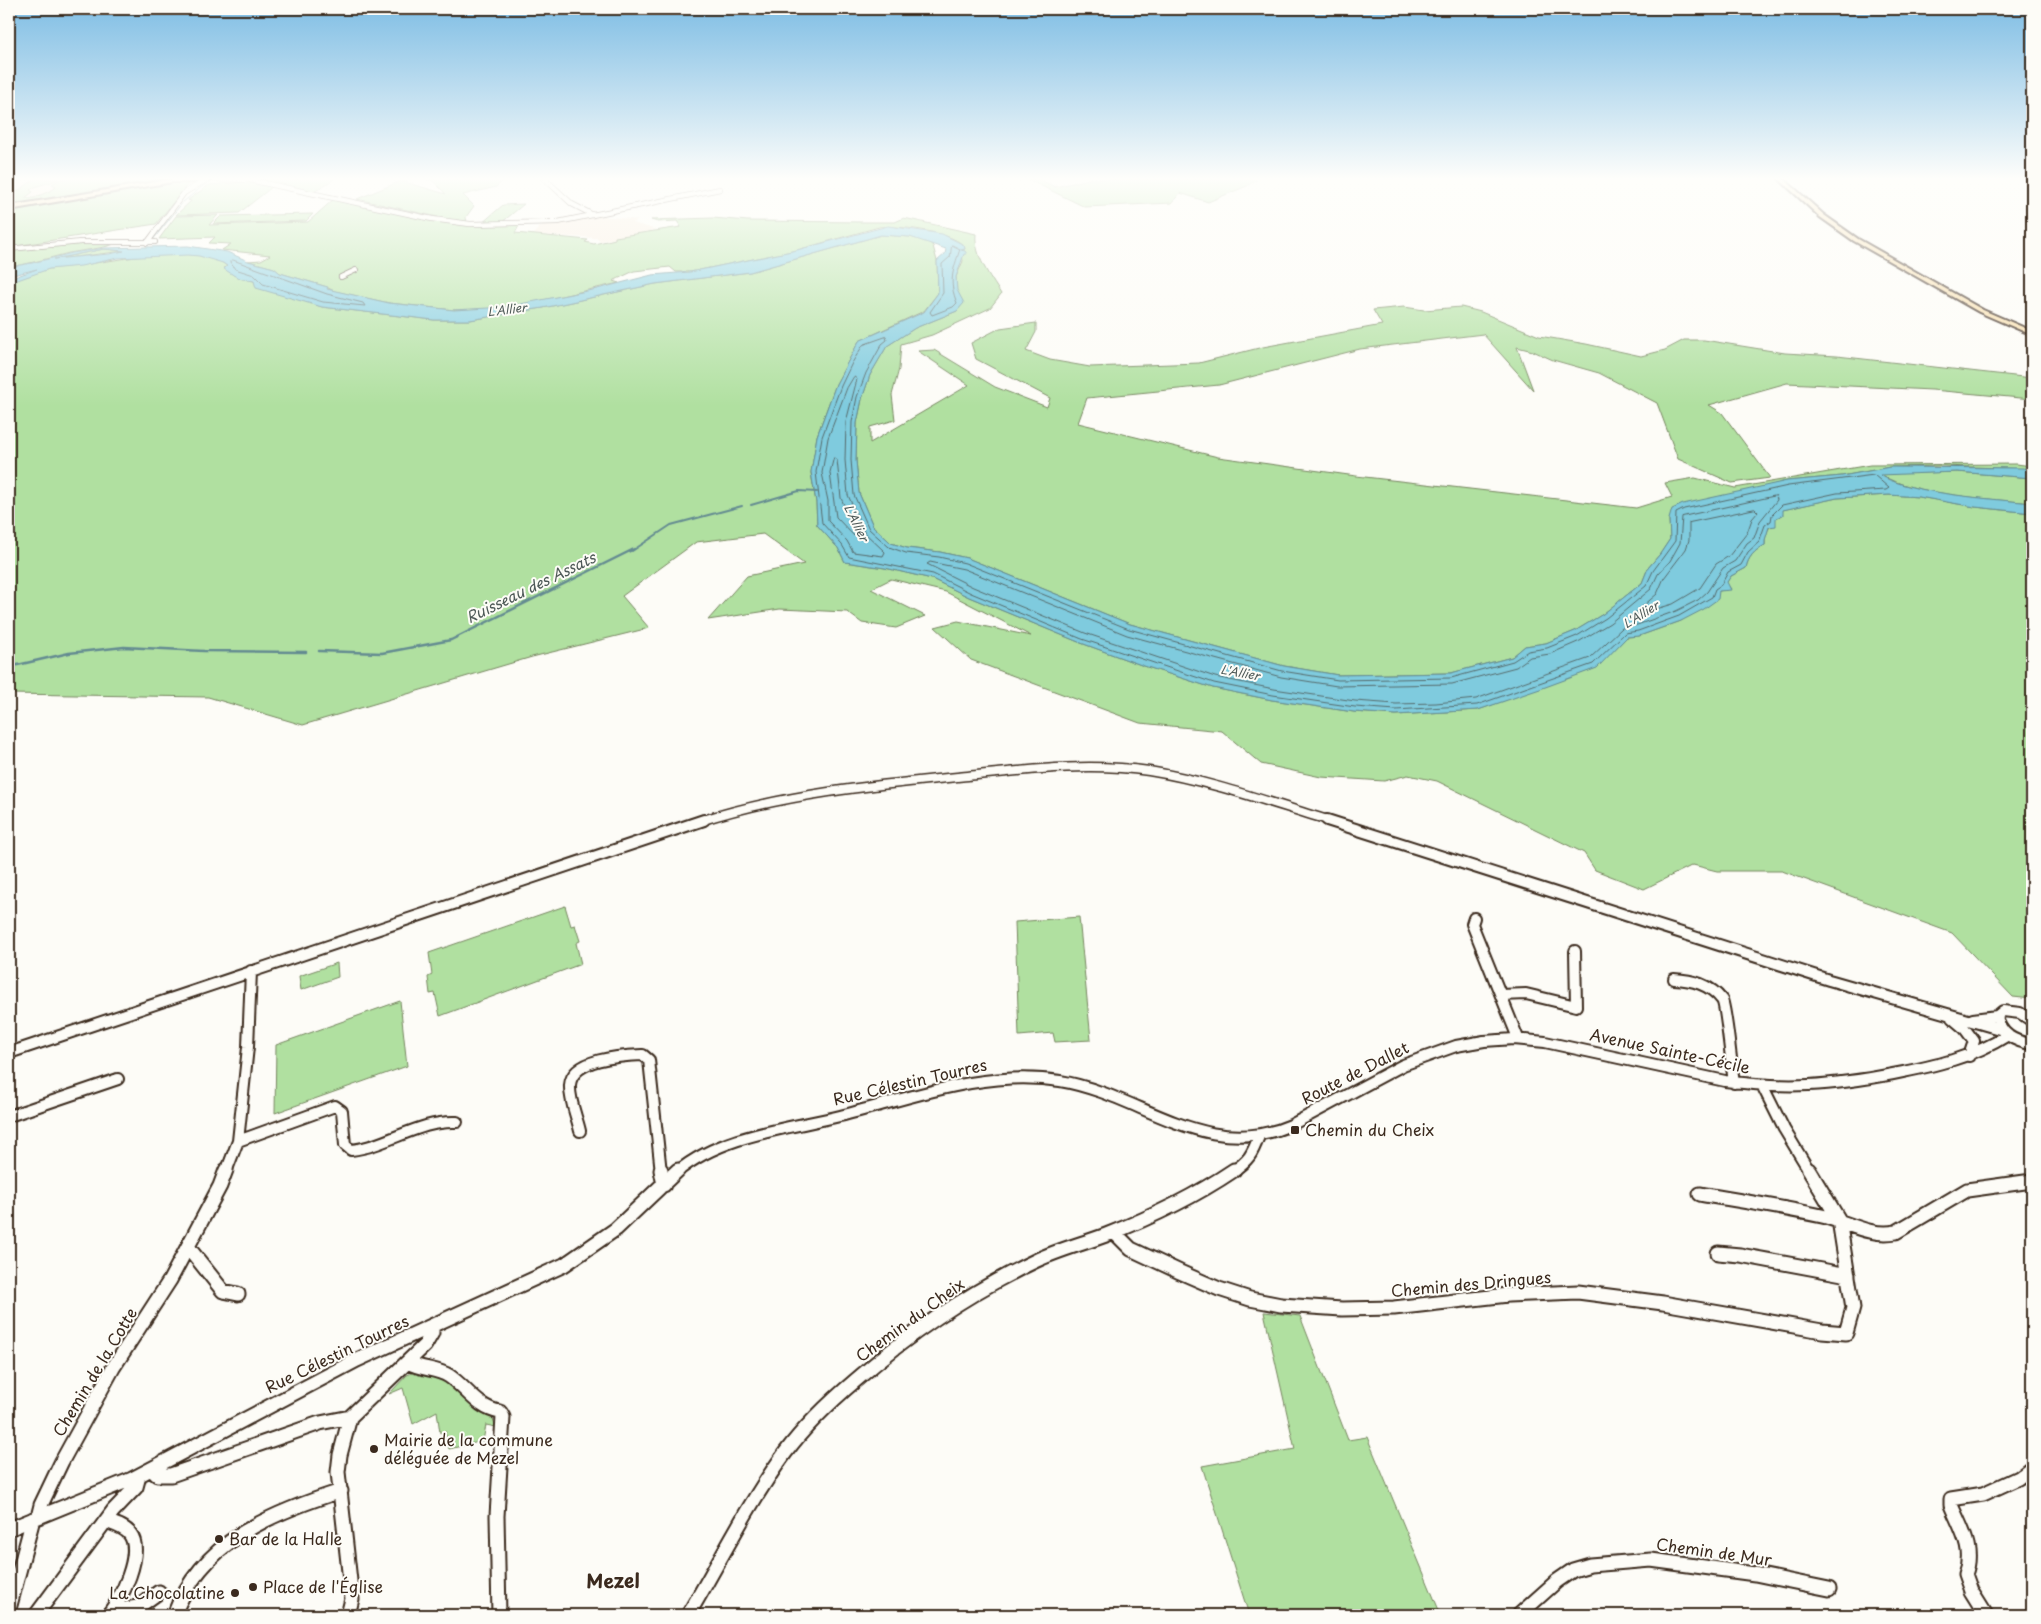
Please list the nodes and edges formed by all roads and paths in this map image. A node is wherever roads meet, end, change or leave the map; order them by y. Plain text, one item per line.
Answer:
1 (1882, 255) edge
2 (356, 270) dead end
3 (341, 277) dead end
4 (2032, 334) edge
5 (1474, 918) dead end
6 (1575, 950) dead end
7 (251, 971) junction
8 (1674, 979) dead end
9 (1501, 995) junction
10 (2020, 1013) junction
11 (1948, 1016) junction
12 (1997, 1016) junction
13 (2032, 1016) edge
14 (1965, 1020) junction
15 (2032, 1021) edge
16 (2006, 1033) junction
17 (1518, 1038) junction
18 (1467, 1043) joint
19 (2031, 1044) edge
20 (9, 1053) edge
21 (1969, 1056) junction
22 (118, 1079) dead end
23 (1734, 1083) junction
24 (1762, 1085) junction
25 (9, 1116) edge
26 (458, 1122) dead end
27 (580, 1131) dead end
28 (1259, 1136) junction
29 (238, 1141) junction
30 (2032, 1181) edge
31 (664, 1185) junction
32 (1700, 1194) dead end
33 (1839, 1220) junction
34 (1114, 1232) junction
35 (188, 1247) junction
36 (1718, 1253) dead end
37 (1848, 1276) junction
38 (238, 1294) dead end
39 (432, 1326) junction
40 (1846, 1333) joint
41 (408, 1362) junction
42 (350, 1416) junction
43 (2032, 1467) edge
44 (152, 1470) junction
45 (139, 1476) junction
46 (341, 1491) junction
47 (36, 1518) junction
48 (106, 1521) junction
49 (9, 1529) edge
50 (1829, 1590) dead end
51 (159, 1592) dead end
52 (9, 1609) edge
53 (111, 1613) edge
54 (36, 1615) edge
55 (174, 1615) edge
56 (348, 1615) edge
57 (499, 1615) edge
58 (688, 1615) edge
59 (1520, 1615) edge
60 (1986, 1615) edge

1 - 4 main road
2 - 3 street
5 - 9 street
6 - 9 street
7 - 11 street
7 - 20 street
7 - 29 street, Chemin de la Cotte
8 - 23 street
9 - 17 street
10 - 12 street
10 - 13 street
10 - 15 street
11 - 14 street
11 - 21 street
12 - 14 street
12 - 16 street
14 - 16 street
16 - 19 street
16 - 21 street, Avenue Sainte-Cécile
17 - 18 street, Avenue Sainte-Cécile
17 - 23 street, Avenue Sainte-Cécile
18 - 28 street, Route de Dallet
21 - 24 street, Avenue Sainte-Cécile
22 - 25 street
23 - 24 street, Avenue Sainte-Cécile
24 - 33 street
26 - 29 street
27 - 31 street
28 - 31 street, Rue Célestin Tourres
28 - 34 street, Chemin du Cheix
29 - 35 street, Chemin de la Cotte
30 - 33 street
31 - 39 street, Rue Célestin Tourres
32 - 33 street
33 - 37 street
34 - 40 street, Chemin des Dringues
34 - 58 street, Chemin du Cheix
35 - 38 street
35 - 47 street, Chemin de la Cotte
36 - 37 street
37 - 40 street
39 - 41 street
39 - 44 street, Rue Célestin Tourres
41 - 42 street
41 - 57 street
42 - 44 street
42 - 46 street
43 - 60 street
44 - 45 street, Rue Célestin Tourres
45 - 47 street, Rue Célestin Tourres
45 - 48 street
46 - 55 street
46 - 56 street
47 - 49 street, Rue Célestin Tourres
47 - 52 street
48 - 53 street
48 - 54 street
50 - 59 street, Chemin de Mur
51 - 53 street

